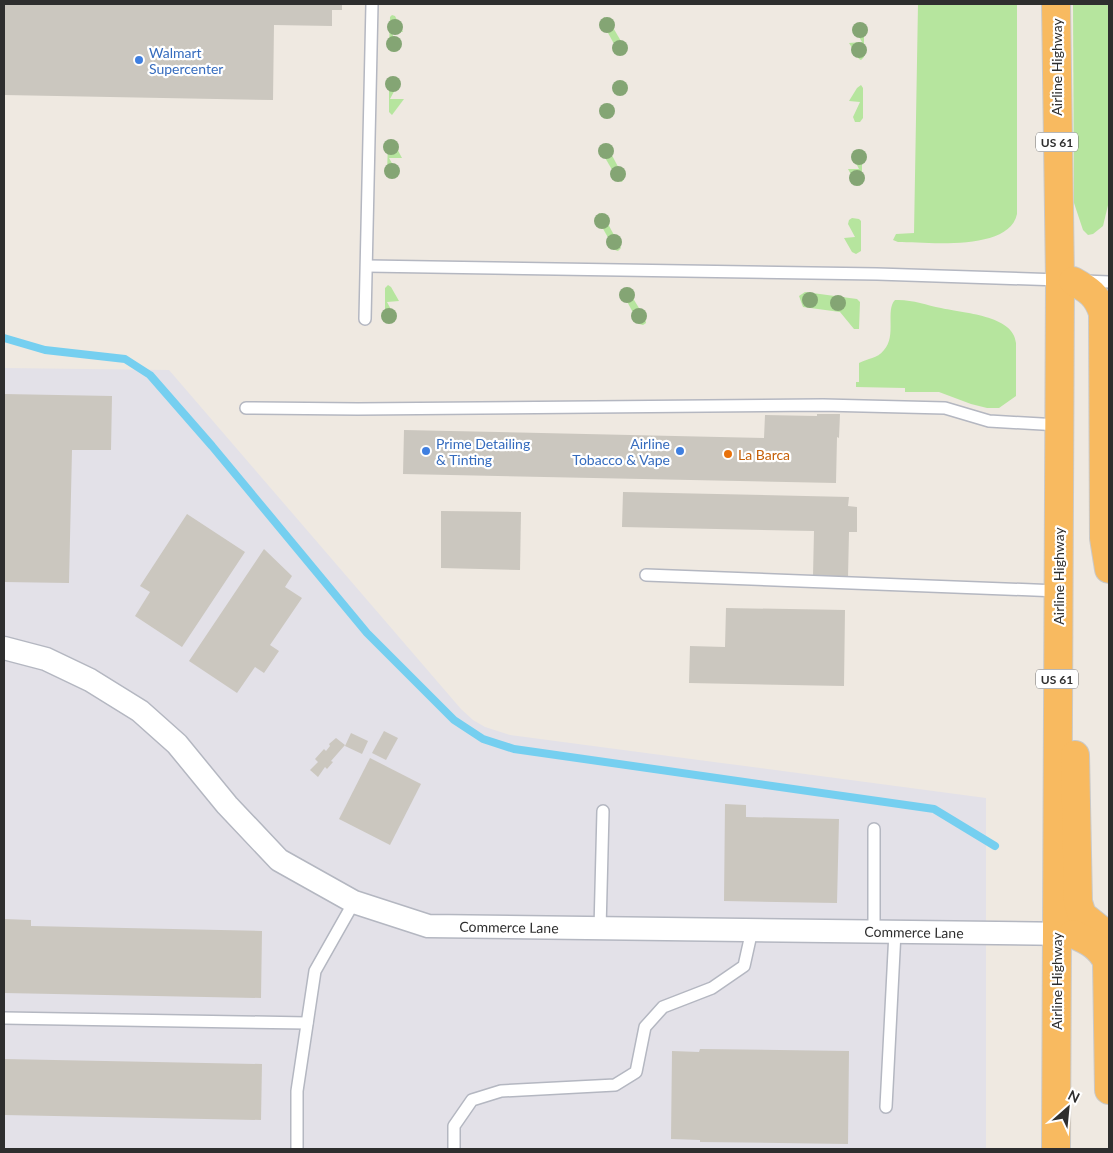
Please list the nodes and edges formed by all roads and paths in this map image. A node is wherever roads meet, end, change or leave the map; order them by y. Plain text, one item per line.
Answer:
1 (372, 4) edge
2 (1056, 4) edge
3 (367, 266) junction
4 (1066, 280) junction
5 (1109, 282) edge
6 (365, 319) dead end
7 (246, 408) dead end
8 (1059, 425) junction
9 (1109, 569) edge
10 (646, 575) dead end
11 (1058, 591) junction
12 (1058, 637) junction
13 (4, 648) edge
14 (602, 811) dead end
15 (874, 829) dead end
16 (354, 902) junction
17 (600, 929) junction
18 (752, 930) junction
19 (884, 932) junction
20 (1064, 934) junction
21 (1108, 935) edge
22 (4, 1018) edge
23 (307, 1023) junction
24 (1109, 1090) edge
25 (886, 1107) dead end
26 (298, 1149) edge
27 (454, 1149) edge
28 (1056, 1149) edge

1 - 3 lane
2 - 4 highway, Airline Highway / US 61
3 - 4 lane
3 - 6 lane
4 - 5 lane
4 - 8 highway, Airline Highway / US 61
4 - 9 highway
7 - 8 lane
8 - 11 highway, Airline Highway / US 61
10 - 11 lane
11 - 12 highway, Airline Highway / US 61
12 - 20 highway, Airline Highway / US 61
12 - 21 highway
13 - 16 street, Commerce Lane
14 - 17 lane
15 - 19 lane
16 - 17 street, Commerce Lane
16 - 23 lane
17 - 18 street, Commerce Lane
18 - 19 street, Commerce Lane
18 - 27 lane
19 - 20 street, Commerce Lane
19 - 25 lane
20 - 21 street, Commerce Lane
20 - 24 highway
20 - 28 highway, Airline Highway / US 61
22 - 23 lane
23 - 26 lane

